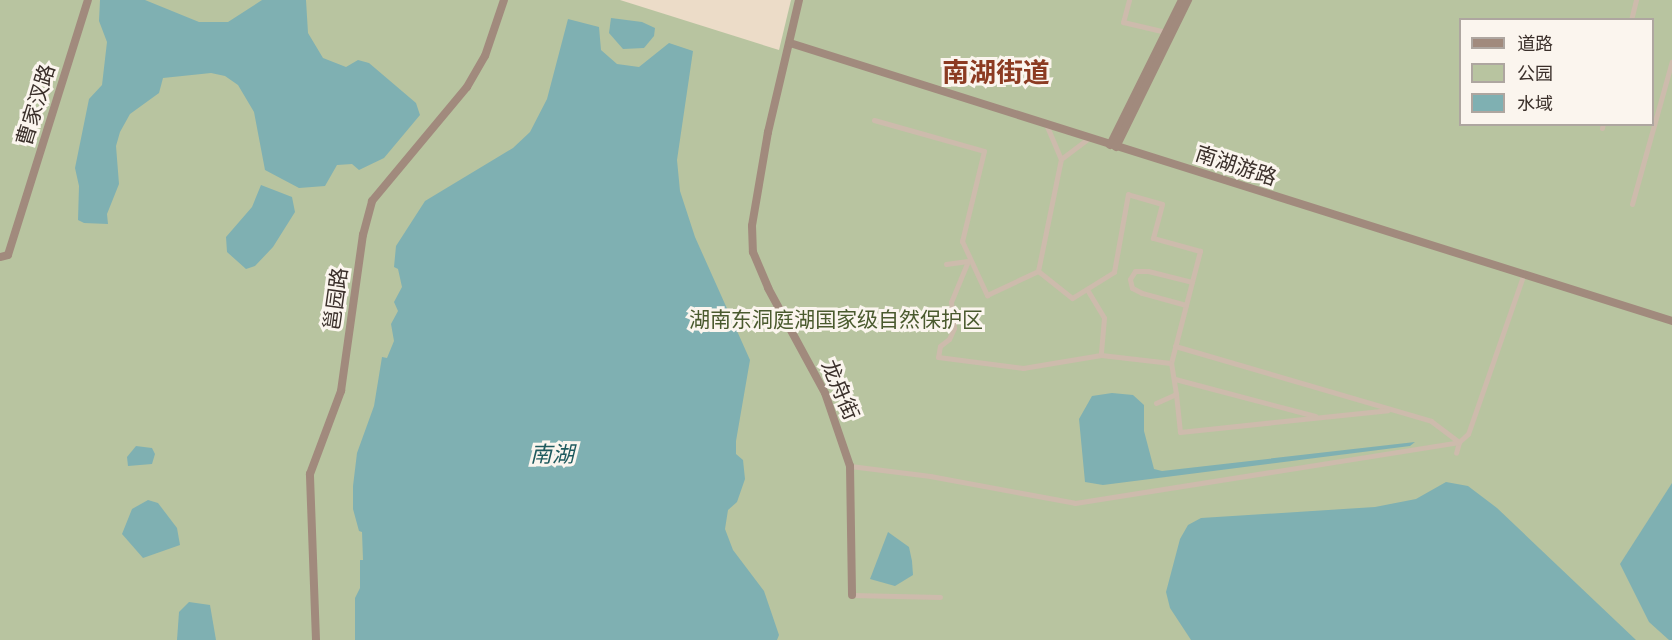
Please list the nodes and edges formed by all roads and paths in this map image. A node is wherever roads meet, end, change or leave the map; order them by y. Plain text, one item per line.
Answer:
1 (88, 0) edge
2 (504, 0) edge
3 (799, 0) edge
4 (1129, 0) edge
5 (1182, 0) edge
6 (1188, 0) edge
7 (1636, 0) edge
8 (1632, 18) edge
9 (1166, 33) junction
10 (790, 43) junction
11 (1672, 61) edge
12 (874, 120) dead end
13 (1046, 124) junction
14 (1654, 125) edge
15 (1654, 126) edge
16 (1089, 138) junction
17 (1113, 146) junction
18 (1061, 159) junction
19 (1632, 204) dead end
20 (4, 256) edge
21 (968, 261) junction
22 (946, 264) dead end
23 (1038, 271) junction
24 (1523, 276) junction
25 (1192, 282) junction
26 (1088, 291) junction
27 (1186, 305) junction
28 (1672, 321) edge
29 (1175, 346) junction
30 (1101, 355) junction
31 (1171, 363) junction
32 (1175, 379) junction
33 (1176, 394) junction
34 (1156, 403) dead end
35 (1392, 410) junction
36 (1319, 417) junction
37 (1459, 442) junction
38 (1456, 453) dead end
39 (850, 466) junction
40 (852, 595) joint
41 (940, 597) dead end
42 (316, 640) edge

1 - 20 street, 曹家汊路
2 - 42 street, 邕园路
3 - 10 street, 龙舟街
4 - 9 street
5 - 9 street
6 - 17 street
7 - 8 street
9 - 17 street
10 - 13 street, 南湖游路
10 - 39 street, 龙舟街
11 - 14 street
12 - 21 street
13 - 16 street, 南湖游路
13 - 18 street
15 - 19 street
16 - 17 street, 南湖游路
16 - 18 street
17 - 24 street, 南湖游路
18 - 23 street
21 - 22 street
21 - 23 street
21 - 30 street
23 - 26 street
24 - 28 street, 南湖游路
24 - 37 street
25 - 26 street
25 - 27 street
25 - 27 street
26 - 30 street
27 - 29 street
29 - 31 street
29 - 35 street
30 - 31 street
31 - 32 street
32 - 33 street
32 - 36 street
33 - 34 street
33 - 36 street
35 - 36 street
35 - 37 street
37 - 38 street
37 - 39 street
39 - 40 street, 龙舟街
40 - 41 street

